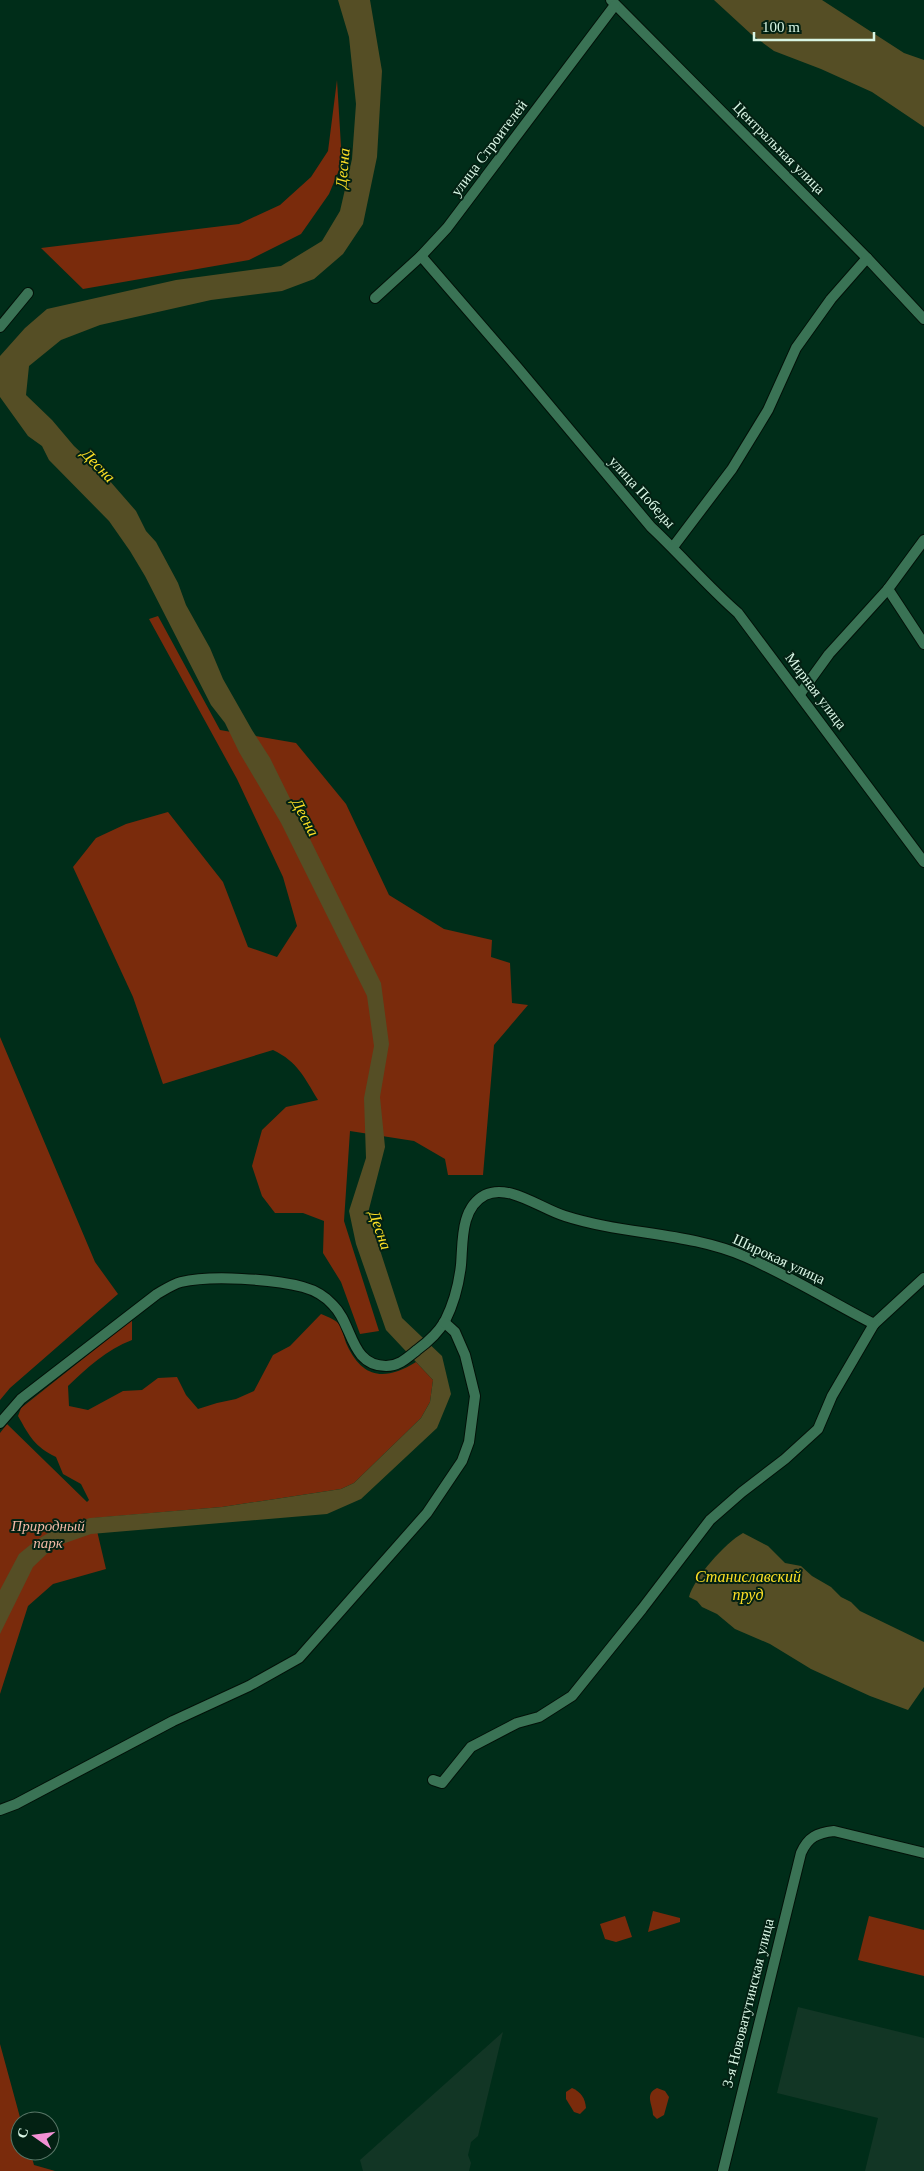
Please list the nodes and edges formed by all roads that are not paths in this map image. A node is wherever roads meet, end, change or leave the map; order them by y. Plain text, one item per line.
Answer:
1 (613, 2) edge
2 (421, 256) junction
3 (867, 258) junction
4 (28, 293) dead end
5 (375, 298) dead end
6 (924, 319) edge
7 (0, 327) edge
8 (924, 540) edge
9 (673, 547) junction
10 (888, 588) junction
11 (924, 644) edge
12 (800, 694) junction
13 (924, 862) edge
14 (924, 1278) edge
15 (444, 1322) junction
16 (874, 1324) junction
17 (0, 1423) edge
18 (433, 1780) dead end
19 (0, 1810) edge
20 (924, 1853) edge
21 (722, 2171) edge

1 - 2 street, улица Строителей
1 - 3 street, Центральная улица
2 - 5 street, улица Строителей
2 - 9 street, улица Победы
3 - 6 street, Центральная улица
3 - 9 street, улица Победы
4 - 7 street
8 - 10 street
9 - 12 street, Мирная улица
10 - 11 street
10 - 12 street
12 - 13 street, Мирная улица
14 - 16 street
15 - 16 street, Широкая улица
15 - 17 street, Широкая улица
15 - 19 street
16 - 18 street
20 - 21 street, 3-я Нововатутинская улица

